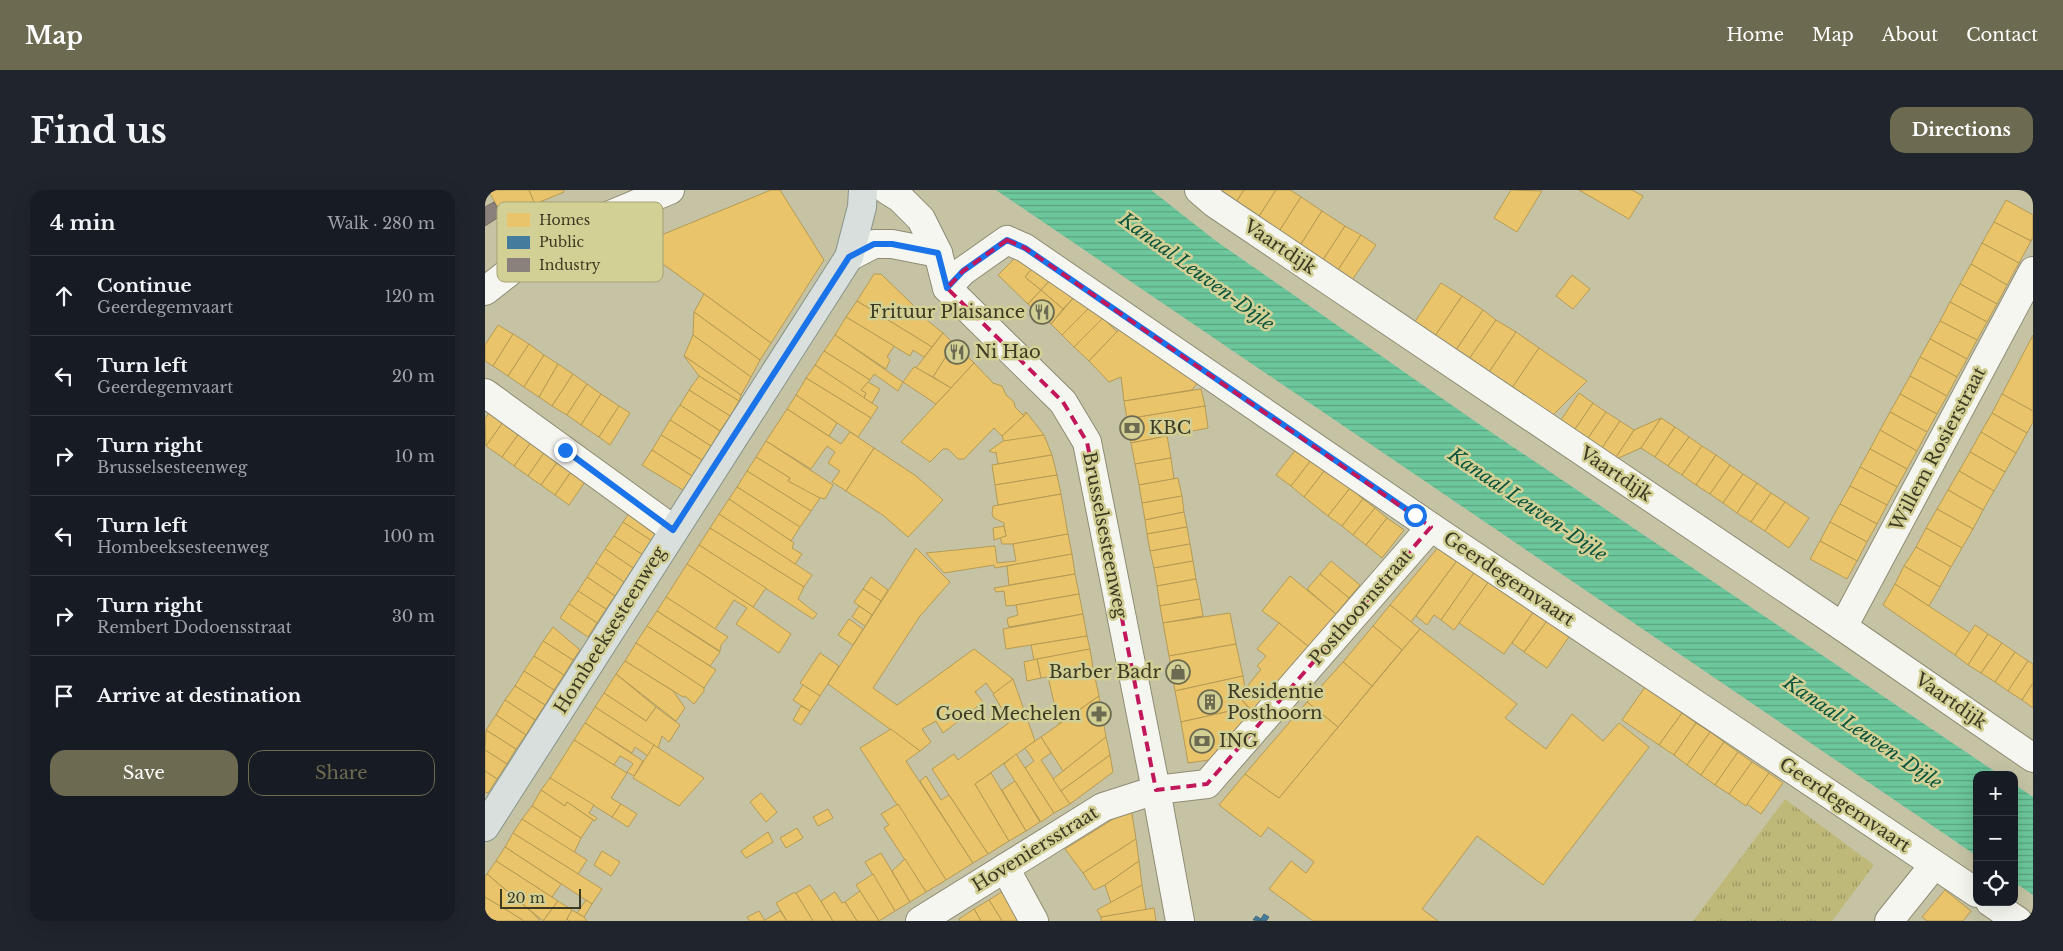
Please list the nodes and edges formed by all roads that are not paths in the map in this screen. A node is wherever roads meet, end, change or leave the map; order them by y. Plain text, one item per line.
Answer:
1 (670, 190) edge
2 (863, 190) edge
3 (887, 190) edge
4 (1199, 190) edge
5 (641, 202) edge
6 (938, 253) junction
7 (849, 257) junction
8 (2033, 271) edge
9 (497, 282) edge
10 (947, 288) junction
11 (485, 291) edge
12 (485, 392) edge
13 (1431, 526) junction
14 (673, 530) junction
15 (1843, 626) junction
16 (2033, 758) edge
17 (1156, 790) junction
18 (485, 827) edge
19 (1934, 865) junction
20 (1005, 868) junction
21 (1973, 890) edge
22 (1996, 906) edge
23 (920, 921) edge
24 (1034, 921) edge
25 (1180, 921) edge
26 (1889, 921) edge
27 (2018, 921) edge

1 - 5 street
2 - 7 main road, Hombeeksesteenweg
3 - 6 street
4 - 15 street, Vaartdijk
6 - 7 street, Hombeeksesteenweg
6 - 10 street
7 - 14 main road, Hombeeksesteenweg
8 - 15 street, Willem Rosierstraat
9 - 11 street
10 - 13 street, Geerdegemvaart
10 - 17 street, Brusselsesteenweg
12 - 14 street
13 - 17 street, Posthoornstraat
13 - 19 street, Geerdegemvaart
14 - 18 main road, Hombeeksesteenweg
15 - 16 street, Vaartdijk
17 - 20 street, Hoveniersstraat
17 - 25 street, Brusselsesteenweg
19 - 21 street, Geerdegemvaart
19 - 26 street
20 - 23 street, Hoveniersstraat
20 - 24 street
22 - 27 street

